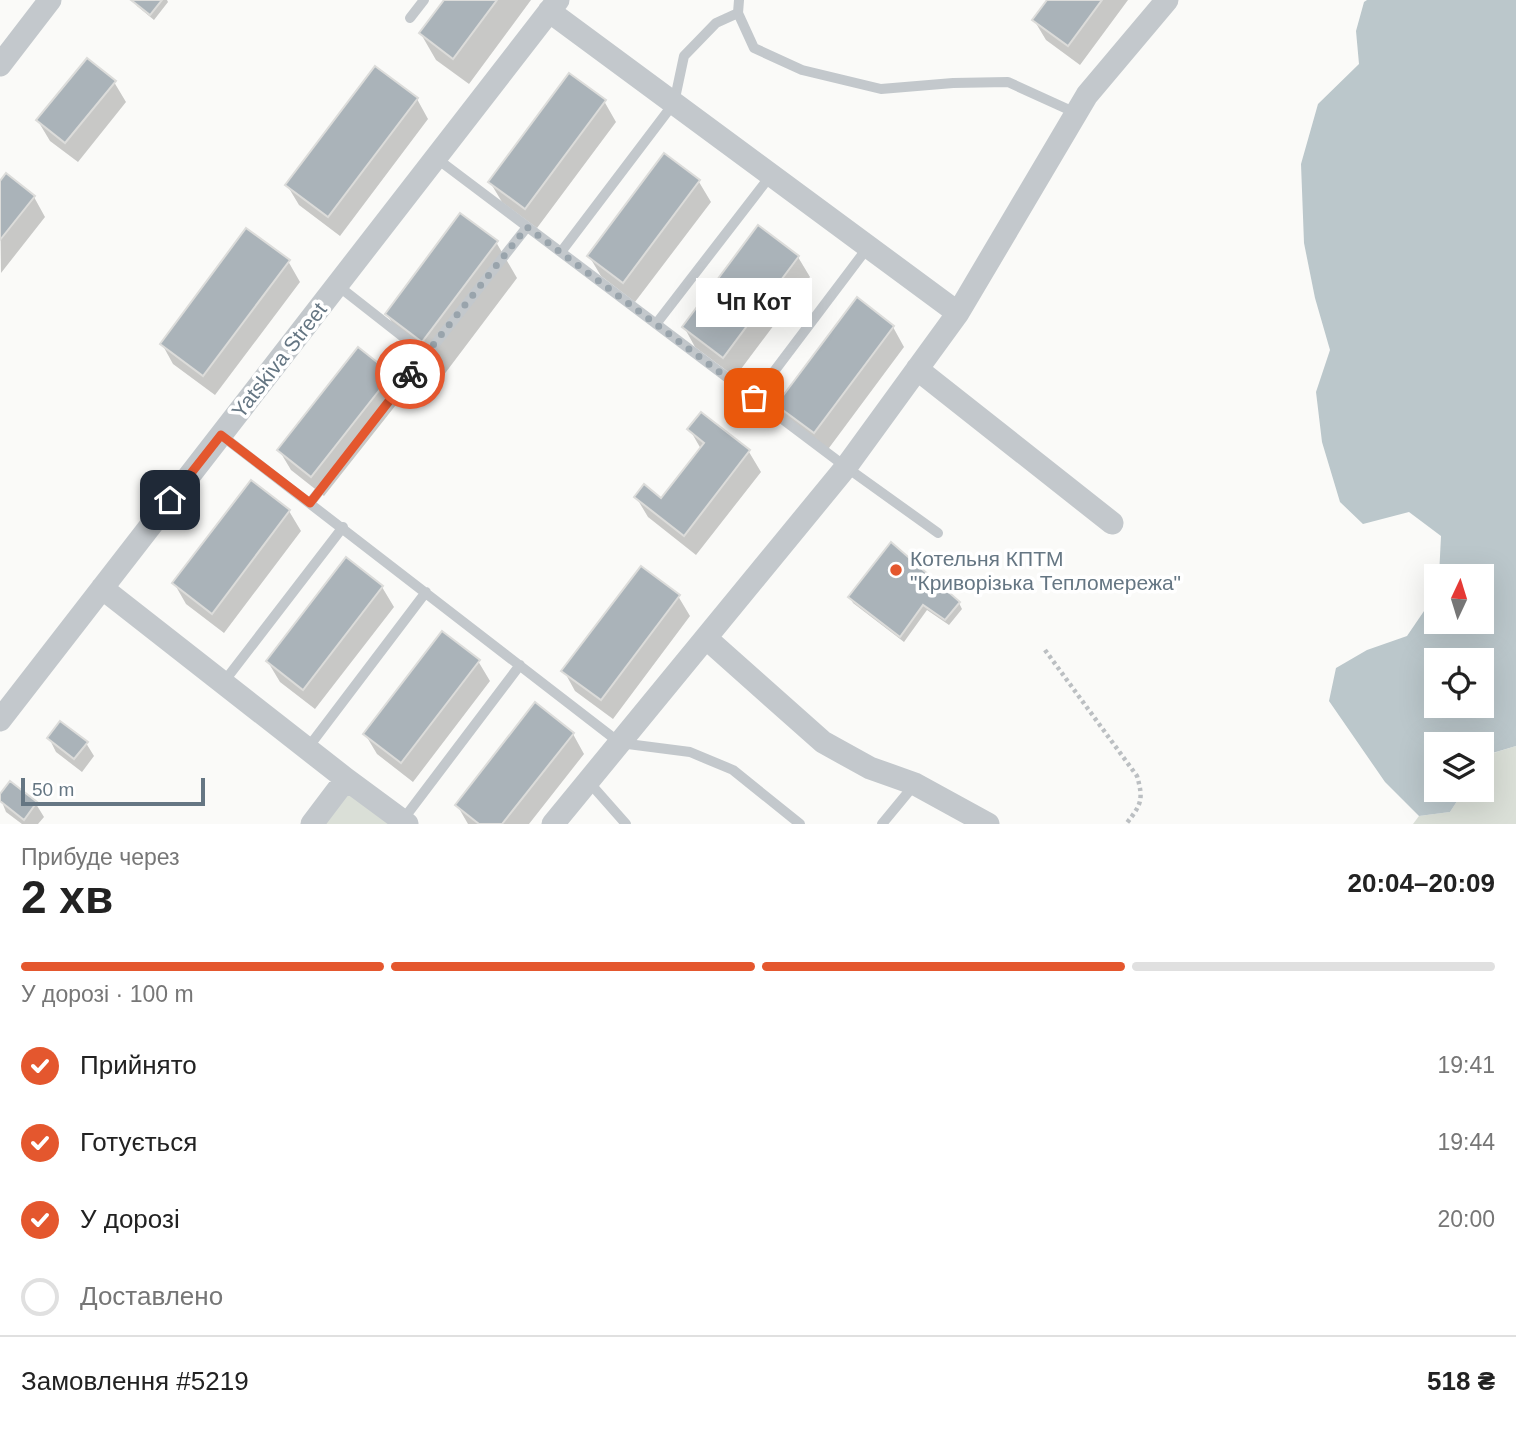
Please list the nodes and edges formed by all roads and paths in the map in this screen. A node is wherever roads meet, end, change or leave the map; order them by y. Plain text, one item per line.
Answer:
1 (50, 0) edge
2 (424, 0) edge
3 (739, 0) edge
4 (1167, 0) edge
5 (553, 6) edge
6 (738, 13) junction
7 (410, 18) dead end
8 (0, 65) edge
9 (674, 103) junction
10 (1076, 113) junction
11 (436, 158) junction
12 (771, 175) junction
13 (527, 227) junction
14 (869, 247) junction
15 (561, 252) junction
16 (337, 285) junction
17 (958, 313) junction
18 (656, 324) junction
19 (425, 354) junction
20 (918, 369) junction
21 (754, 398) junction
22 (221, 435) junction
23 (846, 467) junction
24 (310, 503) junction
25 (1112, 523) dead end
26 (343, 527) junction
27 (938, 533) dead end
28 (102, 588) junction
29 (426, 593) junction
30 (706, 638) junction
31 (1045, 650) dead end
32 (520, 665) junction
33 (223, 683) junction
34 (0, 720) edge
35 (620, 743) junction
36 (307, 748) junction
37 (346, 779) junction
38 (588, 781) junction
39 (915, 784) junction
40 (404, 822) edge
41 (312, 824) edge
42 (553, 824) edge
43 (626, 824) edge
44 (800, 824) edge
45 (882, 824) edge
46 (988, 824) edge
47 (1126, 824) edge

1 - 8 street
2 - 7 lane
3 - 6 lane
4 - 10 street
5 - 9 street
5 - 11 street, Yatskiva Street
6 - 9 lane
6 - 10 lane
9 - 12 street
9 - 15 lane
10 - 17 street
11 - 13 lane
11 - 16 street, Yatskiva Street
12 - 14 street
12 - 18 lane
13 - 15 lane
13 - 19 lane
14 - 17 street
14 - 21 lane
15 - 18 lane
16 - 19 lane
16 - 22 street, Yatskiva Street
17 - 20 street
18 - 21 lane
19 - 24 lane
20 - 23 street
20 - 25 street
21 - 23 lane
22 - 24 lane
22 - 28 street, Yatskiva Street
23 - 27 lane
23 - 30 street
24 - 26 lane
26 - 29 lane
26 - 33 lane
28 - 33 street
28 - 34 street, Yatskiva Street
29 - 32 lane
29 - 36 lane
30 - 35 street
30 - 39 street
31 - 47 path
32 - 35 lane
32 - 40 lane
33 - 36 street
35 - 38 street
35 - 44 lane
36 - 37 street
37 - 40 street
37 - 41 street
38 - 42 street
38 - 43 lane
39 - 45 lane
39 - 46 street

